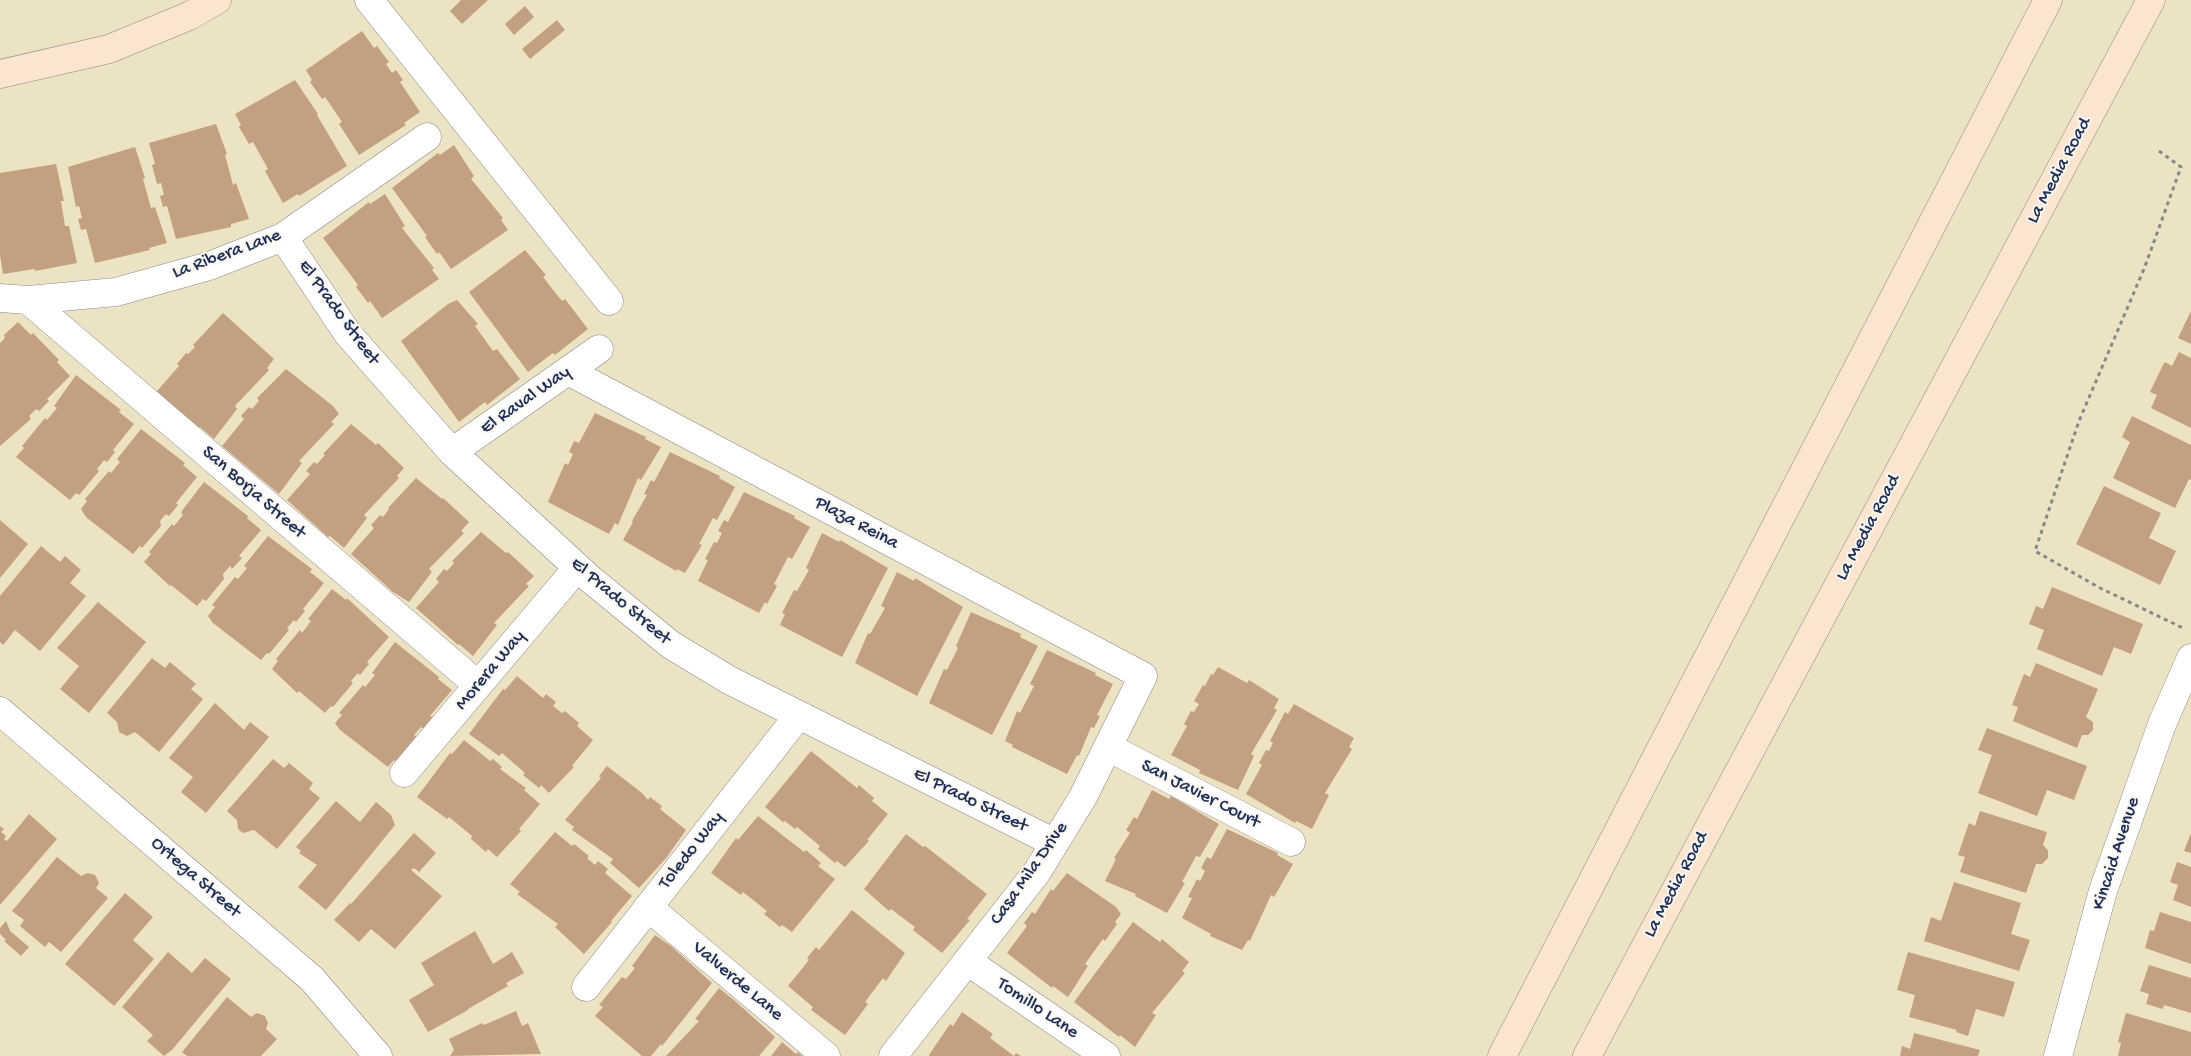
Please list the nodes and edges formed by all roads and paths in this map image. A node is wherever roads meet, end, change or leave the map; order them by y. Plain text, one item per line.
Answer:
1 (217, 0) edge
2 (369, 0) edge
3 (2048, 0) edge
4 (2151, 0) edge
5 (0, 74) edge
6 (427, 137) dead end
7 (2159, 151) dead end
8 (283, 237) junction
9 (0, 298) edge
10 (28, 300) junction
11 (609, 300) dead end
12 (599, 349) dead end
13 (568, 371) junction
14 (452, 452) junction
15 (577, 568) junction
16 (2191, 631) edge
17 (2191, 658) edge
18 (1143, 676) joint
19 (478, 686) junction
20 (0, 711) edge
21 (798, 716) junction
22 (1108, 747) junction
23 (404, 773) dead end
24 (1292, 842) dead end
25 (1055, 843) junction
26 (648, 907) junction
27 (967, 961) junction
28 (586, 987) dead end
29 (378, 1056) edge
30 (826, 1056) edge
31 (893, 1056) edge
32 (1106, 1056) edge
33 (1502, 1056) edge
34 (1587, 1056) edge
35 (2058, 1056) edge

1 - 5 main road
2 - 11 street
3 - 33 main road
4 - 34 main road, La Media Road
6 - 8 street, La Ribera Lane
7 - 16 path
8 - 10 street, La Ribera Lane
8 - 14 street, El Prado Street
9 - 10 street, La Ribera Lane
10 - 19 street, San Borja Street
12 - 13 street, El Raval Way
13 - 14 street, El Raval Way
13 - 18 street, Plaza Reina
14 - 15 street, El Prado Street
15 - 19 street, Morera Way
15 - 21 street, El Prado Street
17 - 35 street, Kincaid Avenue
18 - 22 street, Casa Mila Drive
19 - 23 street, Morera Way
20 - 29 street, Ortega Street
21 - 25 street, El Prado Street
21 - 26 street, Toledo Way
22 - 24 street, San Javier Court
22 - 25 street, Casa Mila Drive
25 - 27 street, Casa Mila Drive
26 - 28 street, Toledo Way
26 - 30 street, Valverde Lane
27 - 31 street, Casa Mila Drive
27 - 32 street, Tomillo Lane

